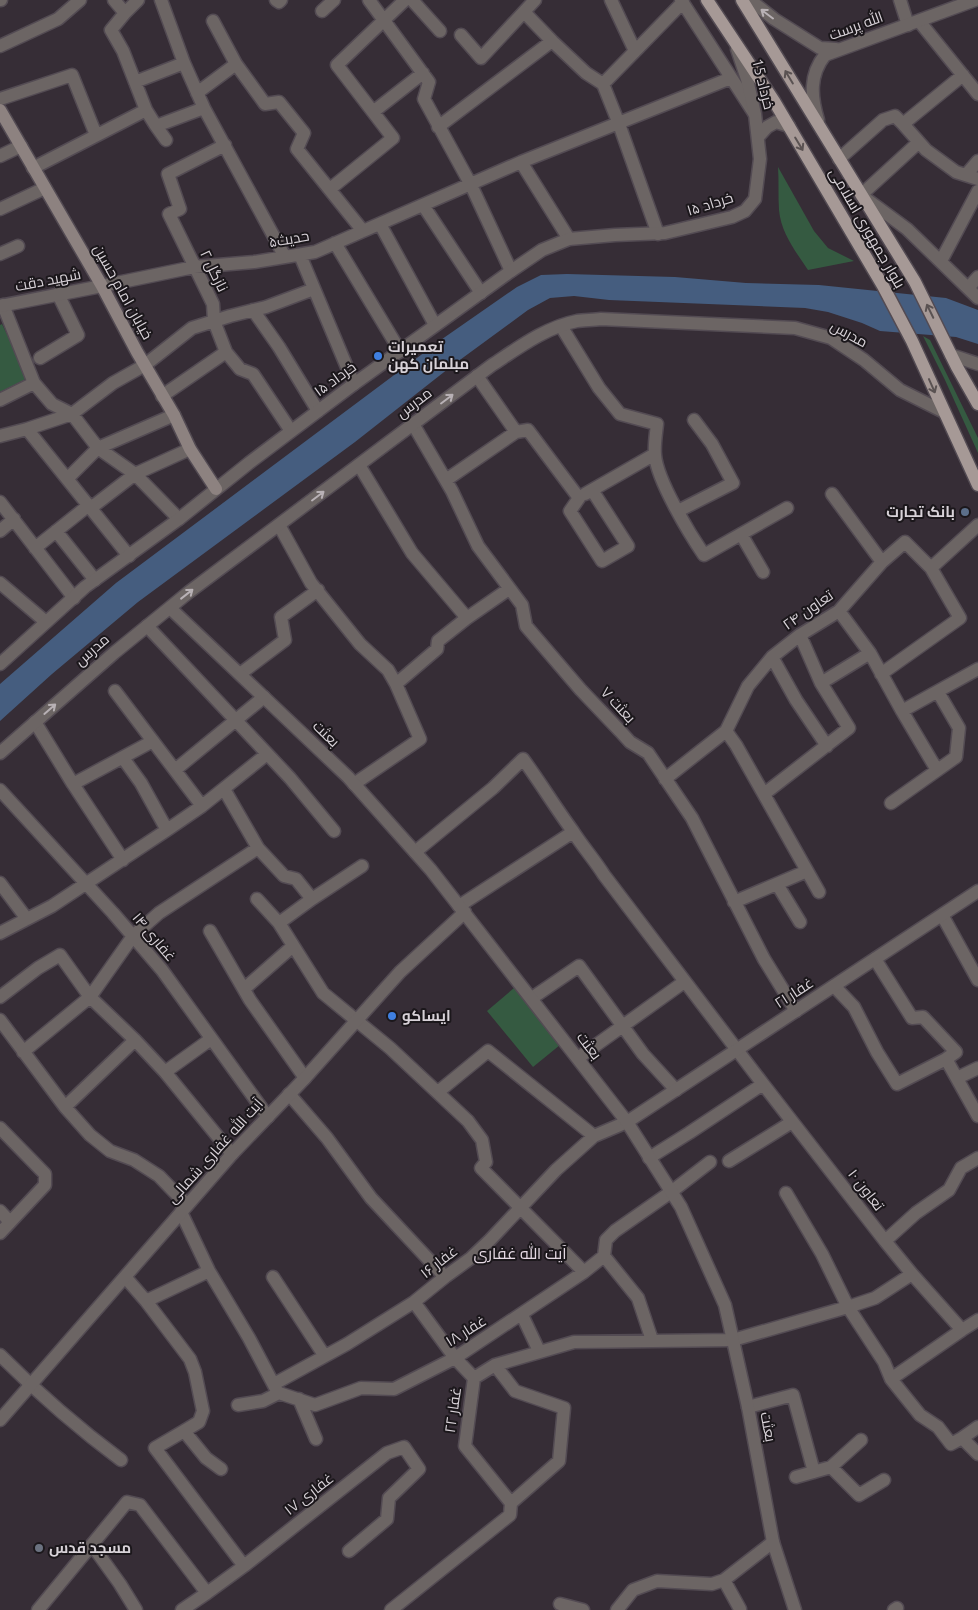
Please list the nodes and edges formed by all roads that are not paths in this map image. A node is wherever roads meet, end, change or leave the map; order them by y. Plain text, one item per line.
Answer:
1 (80, 0) edge
2 (114, 0) edge
3 (138, 0) edge
4 (161, 0) edge
5 (276, 0) edge
6 (281, 0) edge
7 (334, 0) edge
8 (369, 0) edge
9 (404, 0) edge
10 (412, 0) edge
11 (535, 0) edge
12 (611, 0) edge
13 (707, 0) edge
14 (742, 0) edge
15 (750, 0) edge
16 (900, 0) edge
17 (975, 0) edge
18 (682, 1) edge
19 (322, 11) dead end
20 (524, 12) junction
21 (126, 13) junction
22 (384, 20) junction
23 (212, 21) dead end
24 (913, 23) junction
25 (440, 31) dead end
26 (461, 35) dead end
27 (733, 40) junction
28 (552, 41) junction
29 (0, 46) edge
30 (841, 49) junction
31 (635, 51) junction
32 (184, 63) junction
33 (236, 64) junction
34 (422, 73) junction
35 (963, 75) junction
36 (732, 78) junction
37 (135, 82) junction
38 (603, 84) junction
39 (197, 93) junction
40 (978, 94) edge
41 (0, 99) edge
42 (204, 108) junction
43 (0, 110) edge
44 (146, 110) junction
45 (373, 112) junction
46 (754, 114) junction
47 (620, 124) junction
48 (903, 124) junction
49 (156, 126) junction
50 (788, 126) junction
51 (438, 127) junction
52 (822, 132) junction
53 (96, 134) junction
54 (758, 137) junction
55 (166, 140) dead end
56 (919, 142) junction
57 (225, 145) junction
58 (20, 146) junction
59 (0, 156) edge
60 (839, 160) junction
61 (978, 161) edge
62 (522, 162) junction
63 (33, 168) junction
64 (972, 177) edge
65 (471, 185) junction
66 (45, 188) junction
67 (330, 189) junction
68 (978, 190) edge
69 (861, 195) junction
70 (423, 205) junction
71 (0, 209) edge
72 (380, 224) junction
73 (364, 231) junction
74 (658, 234) junction
75 (569, 239) junction
76 (335, 244) junction
77 (18, 246) dead end
78 (0, 254) edge
79 (300, 255) junction
80 (285, 257) junction
81 (941, 261) junction
82 (194, 267) junction
83 (512, 271) junction
84 (978, 277) edge
85 (102, 286) junction
86 (968, 288) junction
87 (314, 289) junction
88 (481, 293) junction
89 (58, 294) junction
90 (978, 298) edge
91 (1, 305) edge
92 (253, 310) junction
93 (214, 321) junction
94 (436, 325) junction
95 (561, 326) junction
96 (400, 351) junction
97 (226, 352) junction
98 (951, 355) junction
99 (40, 358) dead end
100 (978, 364) edge
101 (144, 365) junction
102 (477, 376) junction
103 (34, 383) junction
104 (354, 384) junction
105 (162, 396) junction
106 (0, 400) edge
107 (978, 404) edge
108 (318, 411) junction
109 (944, 412) junction
110 (72, 414) junction
111 (174, 415) junction
112 (694, 420) dead end
113 (413, 424) junction
114 (28, 429) junction
115 (291, 431) junction
116 (516, 432) junction
117 (0, 436) edge
118 (98, 448) junction
119 (190, 449) junction
120 (655, 454) junction
121 (359, 466) junction
122 (135, 474) junction
123 (67, 479) junction
124 (446, 480) junction
125 (978, 485) edge
126 (216, 489) junction
127 (592, 490) junction
128 (832, 494) dead end
129 (579, 498) junction
130 (0, 502) edge
131 (89, 507) junction
132 (787, 508) dead end
133 (678, 511) junction
134 (14, 519) junction
135 (179, 519) junction
136 (978, 524) edge
137 (280, 525) junction
138 (0, 531) edge
139 (56, 531) junction
140 (740, 534) junction
141 (35, 548) junction
142 (129, 556) junction
143 (882, 562) junction
144 (931, 568) junction
145 (763, 572) dead end
146 (95, 580) junction
147 (0, 582) edge
148 (510, 589) junction
149 (318, 590) junction
150 (74, 598) junction
151 (170, 608) junction
152 (839, 611) junction
153 (467, 618) junction
154 (46, 622) junction
155 (147, 626) junction
156 (800, 635) junction
157 (870, 653) junction
158 (772, 657) junction
159 (2, 658) edge
160 (978, 669) edge
161 (240, 674) junction
162 (881, 674) junction
163 (821, 683) junction
164 (396, 684) junction
165 (115, 691) dead end
166 (938, 692) junction
167 (264, 697) junction
168 (902, 711) junction
169 (236, 721) junction
170 (35, 722) junction
171 (726, 731) junction
172 (153, 741) junction
173 (827, 746) junction
174 (0, 753) edge
175 (267, 754) junction
176 (123, 758) junction
177 (175, 770) junction
178 (937, 770) junction
179 (665, 779) junction
180 (73, 784) junction
181 (354, 784) junction
182 (224, 789) junction
183 (0, 790) edge
184 (764, 794) junction
185 (891, 803) dead end
186 (202, 806) junction
187 (167, 830) junction
188 (334, 832) dead end
189 (573, 832) junction
190 (258, 848) junction
191 (415, 852) junction
192 (123, 860) junction
193 (362, 866) dead end
194 (807, 872) junction
195 (85, 882) junction
196 (0, 883) edge
197 (776, 884) junction
198 (978, 891) edge
199 (819, 892) dead end
200 (312, 898) junction
201 (257, 899) dead end
202 (734, 902) junction
203 (462, 909) junction
204 (942, 915) junction
205 (28, 919) junction
206 (800, 922) dead end
207 (279, 923) junction
208 (210, 931) dead end
209 (0, 934) edge
210 (133, 936) junction
211 (292, 946) junction
212 (875, 959) junction
213 (978, 980) edge
214 (684, 982) junction
215 (834, 986) junction
216 (244, 990) junction
217 (0, 997) edge
218 (90, 997) junction
219 (532, 998) junction
220 (796, 1011) junction
221 (0, 1020) edge
222 (357, 1020) junction
223 (622, 1027) junction
224 (211, 1039) junction
225 (135, 1040) junction
226 (737, 1050) junction
227 (23, 1052) junction
228 (578, 1058) junction
229 (946, 1058) junction
230 (978, 1068) edge
231 (165, 1072) junction
232 (305, 1078) junction
233 (957, 1078) junction
234 (762, 1084) junction
235 (676, 1090) junction
236 (438, 1092) junction
237 (289, 1094) junction
238 (64, 1107) junction
239 (978, 1116) edge
240 (268, 1117) junction
241 (627, 1122) junction
242 (792, 1122) junction
243 (0, 1128) edge
244 (594, 1136) junction
245 (232, 1154) junction
246 (649, 1158) junction
247 (978, 1158) edge
248 (729, 1161) dead end
249 (710, 1162) dead end
250 (671, 1192) junction
251 (786, 1193) dead end
252 (184, 1208) junction
253 (520, 1208) junction
254 (0, 1212) edge
255 (10, 1222) junction
256 (0, 1233) edge
257 (885, 1241) junction
258 (604, 1256) junction
259 (209, 1271) junction
260 (584, 1272) junction
261 (912, 1274) junction
262 (273, 1277) dead end
263 (445, 1277) junction
264 (126, 1278) junction
265 (146, 1301) junction
266 (414, 1302) junction
267 (848, 1307) junction
268 (522, 1315) junction
269 (978, 1320) edge
270 (962, 1330) junction
271 (652, 1340) junction
272 (733, 1340) junction
273 (539, 1351) junction
274 (0, 1355) edge
275 (324, 1355) junction
276 (455, 1358) junction
277 (495, 1365) junction
278 (474, 1378) junction
279 (891, 1379) junction
280 (30, 1385) junction
281 (276, 1389) junction
282 (299, 1399) junction
283 (238, 1404) dead end
284 (748, 1407) junction
285 (0, 1420) edge
286 (978, 1427) edge
287 (184, 1431) junction
288 (962, 1438) junction
289 (316, 1439) dead end
290 (861, 1440) dead end
291 (978, 1454) edge
292 (121, 1460) dead end
293 (831, 1467) junction
294 (221, 1469) dead end
295 (814, 1472) junction
296 (796, 1478) dead end
297 (884, 1480) dead end
298 (511, 1504) junction
299 (773, 1542) junction
300 (92, 1545) junction
301 (349, 1551) dead end
302 (244, 1566) junction
303 (724, 1580) junction
304 (207, 1593) junction
305 (560, 1604) dead end
306 (740, 1609) edge
307 (38, 1610) edge
308 (136, 1610) edge
309 (182, 1610) edge
310 (391, 1610) edge
311 (584, 1610) edge
312 (617, 1610) edge
313 (794, 1610) edge

1 - 29 street
2 - 21 street
3 - 21 street
4 - 32 street
5 - 6 street
7 - 19 street
8 - 22 street
9 - 22 street
10 - 25 street
11 - 20 street
12 - 31 street
13 - 27 main road, بلوار جمهوری اسلامی
52 -> 14 main road, بلوار جمهوری اسلامی
30 -> 15 street
16 - 24 street
17 - 24 street, الله پرست
18 - 31 street
18 - 36 street
20 - 26 street
20 - 28 street
21 - 37 street
22 - 34 street
22 - 45 street
23 - 33 street
24 - 30 street, الله پرست
24 - 35 street
27 - 46 street, 15 خرداد
27 - 50 main road, بلوار جمهوری اسلامی
28 - 38 street
28 - 51 street
30 - 52 street, الله پرست
31 - 38 street
32 - 37 street
32 - 39 street
33 - 39 street
33 - 67 street
34 - 45 street
34 - 51 street
35 - 40 street
35 - 48 street
36 - 46 street
36 - 47 street, حدیث۵
37 - 44 street
38 - 47 street
39 - 42 street
41 - 53 street
42 - 49 street
42 - 57 street
43 - 58 main road, خیابان امام حسین
44 - 49 street
44 - 53 street
45 - 67 street
46 - 54 street, 15 خرداد
47 - 62 street, حدیث۵
47 - 74 street
48 - 56 street
48 - 60 street
49 - 55 street
50 - 54 street
50 -> 109 main road, بلوار جمهوری اسلامی
51 - 65 street
52 - 60 main road, بلوار جمهوری اسلامی
53 - 63 street
54 - 74 street, ۱۵ خرداد
56 - 64 street
56 - 69 street
57 - 80 street
57 - 82 street, نازگل ۲
58 - 59 street
58 - 63 main road, خیابان امام حسین
60 - 69 main road, بلوار جمهوری اسلامی
61 - 64 street
62 - 65 street, حدیث۵
62 - 75 street
63 - 66 main road, خیابان امام حسین
65 - 70 street, حدیث۵
65 - 83 street
66 - 71 street
66 - 85 main road, خیابان امام حسین
67 - 73 street
68 - 81 street
69 - 81 street
98 -> 69 main road, بلوار جمهوری اسلامی
70 - 72 street, حدیث۵
70 - 88 street
72 - 73 street, حدیث۵
72 - 94 street
73 - 76 street, حدیث۵
74 - 75 street, ۱۵ خرداد
75 - 83 street, ۱۵ خرداد
76 - 79 street, حدیث۵
76 - 96 street
77 - 78 street
79 - 80 street, حدیث۵
79 - 87 street
80 - 82 street, حدیث۵
81 - 86 street
82 - 85 street, حدیث۵
82 - 93 street, نازگل ۲
83 - 88 street, ۱۵ خرداد
84 - 86 street
85 - 89 street, شهید دقت
85 - 101 main road, خیابان امام حسین
86 - 90 street
87 - 92 street
87 - 104 street
88 - 94 street, ۱۵ خرداد
89 - 91 street, شهید دقت
89 - 99 street
91 - 103 street
92 - 93 street
92 - 108 street
93 - 97 street, نازگل ۲
93 - 101 street
94 - 96 street, ۱۵ خرداد
95 - 102 street, مدرس
95 - 109 street, مدرس
95 - 120 street
96 - 104 street, ۱۵ خرداد
97 - 105 street
97 - 115 street, نازگل ۲
98 - 100 street
98 - 107 main road, بلوار جمهوری اسلامی
101 - 105 main road, خیابان امام حسین
101 - 110 street
113 -> 102 street, مدرس
102 - 116 street
103 - 106 street
103 - 110 street
104 - 108 street, ۱۵ خرداد
105 - 111 main road, خیابان امام حسین
108 - 115 street, ۱۵ خرداد
109 - 125 main road, بلوار جمهوری اسلامی
110 - 114 street
110 - 118 street
111 - 118 street
111 - 119 main road, خیابان امام حسین
112 - 133 street
113 - 121 street, مدرس
113 - 124 street, بعثت ۷
114 - 117 street
114 - 123 street
115 - 126 street, ۱۵ خرداد
116 - 124 street
116 - 129 street
118 - 122 street
118 - 123 street
119 - 122 street
119 - 126 main road, خیابان امام حسین
120 - 127 street
120 - 133 street
137 -> 121 street, مدرس
121 - 153 street
122 - 131 street
122 - 135 street
123 - 131 street
124 - 148 street, بعثت ۷
126 - 135 street, ۱۵ خرداد
127 - 129 street
127 - 129 street
128 - 143 street
130 - 134 street
131 - 139 street
131 - 142 street
132 - 140 street
133 - 140 street
134 - 138 street
134 - 141 street
135 - 142 street, ۱۵ خرداد
136 - 144 street
137 - 149 street
151 -> 137 street, مدرس
139 - 141 street
139 - 146 street
140 - 145 street
141 - 150 street
142 - 146 street, ۱۵ خرداد
143 - 144 street, تعاون ۲۴
143 - 152 street, تعاون ۲۴
144 - 162 street
146 - 150 street, ۱۵ خرداد
147 - 154 street
148 - 153 street
148 - 179 street, بعثت ۷
149 - 161 street
149 - 164 street
150 - 154 street, ۱۵ خرداد
151 - 155 street, مدرس
151 - 161 street, بعثت
152 - 156 street, تعاون ۲۴
152 - 157 street
153 - 164 street
154 - 159 street, ۱۵ خرداد
155 - 169 street
170 -> 155 street, مدرس
156 - 158 street, تعاون ۲۴
156 - 163 street
157 - 162 street
157 - 163 street
158 - 171 street, تعاون ۲۴
158 - 173 street
160 - 166 street
161 - 167 street, بعثت
162 - 168 street
163 - 173 street
164 - 181 street
165 - 172 street
166 - 168 street
166 - 178 street
167 - 169 street
167 - 181 street, بعثت
168 - 178 street
169 - 175 street
169 - 177 street
170 - 174 street, مدرس
170 - 180 street
171 - 179 street, تعاون ۲۴
171 - 184 street
172 - 176 street
172 - 177 street
173 - 184 street
175 - 182 street
175 - 188 street
176 - 180 street
176 - 187 street
177 - 186 street
178 - 185 street
179 - 202 street, بعثت ۷
180 - 192 street
181 - 191 street, بعثت
182 - 186 street
182 - 190 street
183 - 195 street, غفاری ۱۴
184 - 194 street
186 - 187 street
187 - 192 street
189 - 191 street, تعاون ۱۰
189 - 203 street, آیت الله غفاری شمالی
189 - 214 street, تعاون ۱۰
190 - 200 street
190 - 210 street
191 - 203 street, بعثت
192 - 195 street
193 - 200 street
194 - 197 street
194 - 199 street
195 - 205 street
195 - 210 street, غفاری ۱۴
196 - 205 street
197 - 202 street
197 - 206 street
198 - 204 street, غفار ۲۱
200 - 207 street
201 - 207 street
202 - 220 street, بعثت ۷
203 - 219 street, بعثت
203 - 222 street, آیت الله غفاری شمالی
204 - 212 street, غفار ۲۱
204 - 213 street
205 - 209 street
207 - 211 street
208 - 216 street
210 - 218 street
210 - 224 street, غفاری ۱۴
211 - 216 street
211 - 222 street
212 - 215 street, غفار ۲۱
212 - 229 street
214 - 223 street
214 - 226 street, تعاون ۱۰
215 - 220 street, غفار ۲۱
215 - 229 street
216 - 232 street
217 - 218 street
218 - 225 street
218 - 227 street
219 - 223 street
219 - 228 street, بعثت
220 - 226 street, غفار ۲۱
221 - 227 street
222 - 232 street, آیت الله غفاری شمالی
222 - 236 street
223 - 228 street
223 - 235 street
224 - 231 street
224 - 240 street, غفاری ۱۴
225 - 231 street
225 - 238 street
226 - 234 street, تعاون ۱۰
226 - 235 street, غفار ۲۱
227 - 238 street
228 - 241 street, بعثت
229 - 233 street
230 - 233 street
231 - 245 street
232 - 237 street, آیت الله غفاری شمالی
233 - 239 street
234 - 242 street, تعاون ۱۰
234 - 246 street
235 - 241 street, غفار ۲۱
236 - 244 street
236 - 253 street
237 - 240 street, آیت الله غفاری شمالی
237 - 263 street
238 - 252 street
240 - 245 street, آیت الله غفاری شمالی
241 - 244 street, غفار ۱۶
241 - 246 street, بعثت
242 - 248 street
242 - 257 street, تعاون ۱۰
243 - 255 street
244 - 253 street, غفار ۱۶
245 - 252 street, آیت الله غفاری شمالی
246 - 250 street, بعثت
247 - 257 street
249 - 250 street
250 - 258 street
250 - 272 street, بعثت
251 - 267 street
252 - 259 street
252 - 264 street, آیت الله غفاری شمالی
253 - 260 street
253 - 263 street, غفار ۱۶
254 - 255 street
255 - 256 street
257 - 261 street, تعاون ۱۰
258 - 260 street, غفار ۱۸
258 - 271 street
259 - 265 street
259 - 281 street
260 - 268 street, غفار ۱۸
261 - 267 street, غفار ۲۲
261 - 270 street, تعاون ۱۰
262 - 275 street
263 - 266 street, غفار ۱۶
264 - 265 street
264 - 280 street, آیت الله غفاری شمالی
265 - 287 street
266 - 275 street, غفار ۱۶
266 - 276 street
267 - 272 street, غفار ۲۲
267 - 279 street
268 - 273 street
268 - 276 street, غفار ۱۸
269 - 270 street
270 - 279 street
271 - 272 street, غفار ۲۲
271 - 273 street, غفار ۲۲
272 - 284 street, بعثت
273 - 277 street, غفار ۲۲
274 - 280 street
275 - 281 street, غفار ۱۶
276 - 278 street
276 - 282 street, غفار ۱۸
277 - 278 street, غفار ۲۲
277 - 298 street
278 - 298 street, غفار ۲۲
279 - 288 street
280 - 285 street, آیت الله غفاری شمالی
280 - 292 street
281 - 282 street, غفار ۱۸
281 - 283 street
282 - 289 street
284 - 295 street
284 - 299 street, بعثت
286 - 288 street
287 - 294 street
287 - 302 street
288 - 291 street
290 - 293 street
293 - 295 street
293 - 297 street
295 - 296 street
298 - 310 street
299 - 303 street
299 - 313 street, بعثت
300 - 304 street
300 - 307 street
300 - 308 street
301 - 302 street, غفاری ۱۷
302 - 304 street
303 - 306 street
303 - 312 street
304 - 309 street
305 - 311 street

